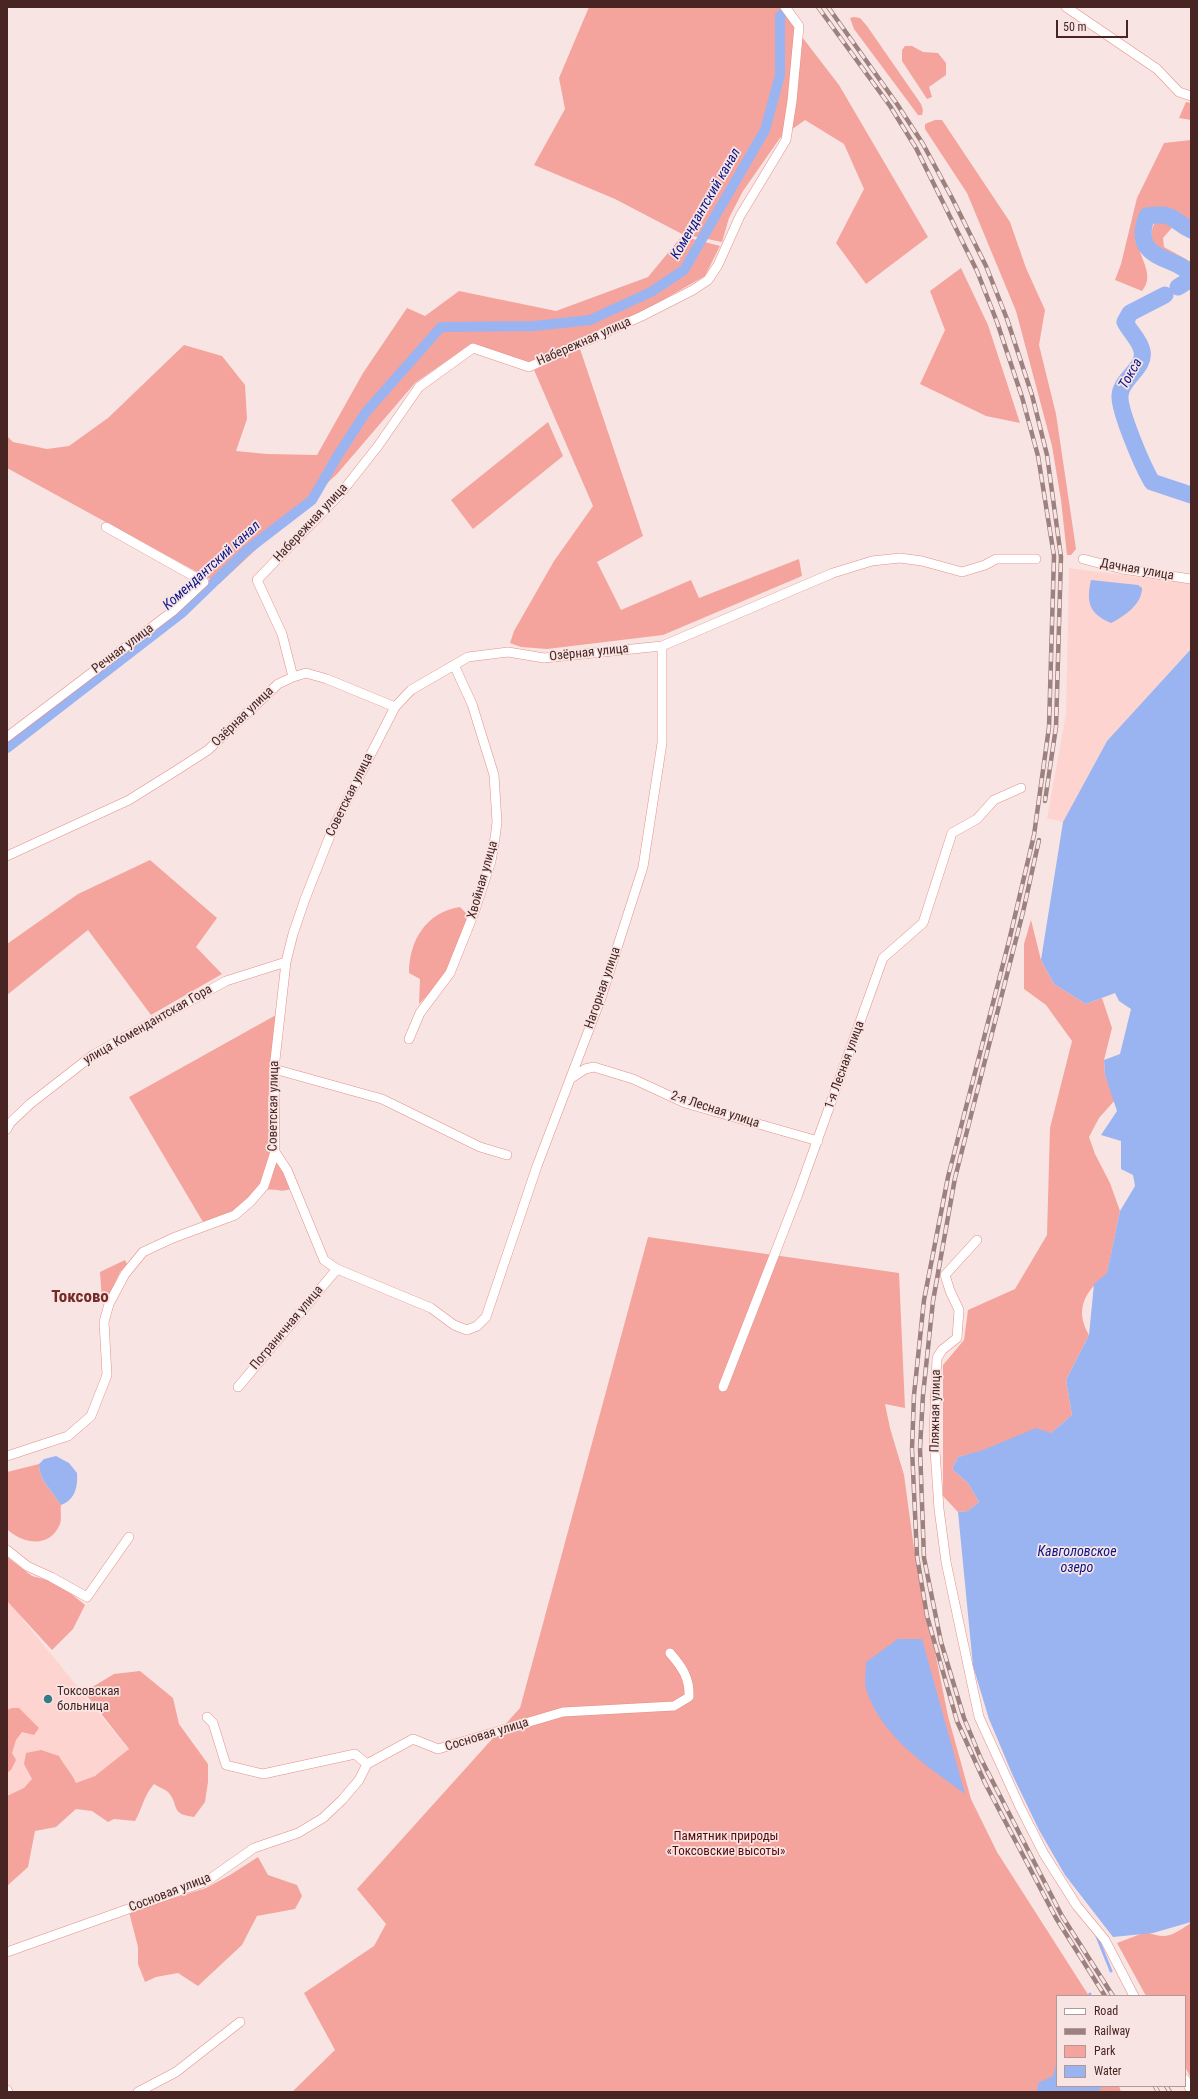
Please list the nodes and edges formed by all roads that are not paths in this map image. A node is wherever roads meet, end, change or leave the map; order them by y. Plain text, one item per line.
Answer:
1 (786, 7) edge
2 (1066, 7) edge
3 (1191, 96) edge
4 (106, 527) dead end
5 (1036, 559) dead end
6 (1083, 559) dead end
7 (1191, 580) edge
8 (662, 646) junction
9 (454, 665) junction
10 (293, 677) junction
11 (395, 706) junction
12 (7, 737) edge
13 (1021, 788) dead end
14 (7, 856) edge
15 (286, 962) junction
16 (408, 1039) dead end
17 (274, 1069) junction
18 (570, 1079) junction
19 (7, 1129) edge
20 (818, 1141) junction
21 (275, 1152) junction
22 (506, 1155) dead end
23 (977, 1240) dead end
24 (337, 1270) junction
25 (723, 1387) dead end
26 (238, 1388) dead end
27 (7, 1456) edge
28 (129, 1537) dead end
29 (7, 1550) edge
30 (670, 1653) dead end
31 (207, 1717) dead end
32 (367, 1764) junction
33 (7, 1952) edge
34 (1133, 1995) edge
35 (240, 2022) dead end
36 (1186, 2081) edge
37 (1191, 2090) edge
38 (138, 2092) edge

1 - 10 street, Набережная улица
2 - 3 street
4 - 12 street, Речная улица
5 - 8 street, Озёрная улица
6 - 7 street, Дачная улица
8 - 9 street, Озёрная улица
8 - 18 street, Нагорная улица
9 - 11 street, Озёрная улица
9 - 16 street, Хвойная улица
10 - 11 street, Озёрная улица
10 - 14 street, Озёрная улица
11 - 15 street, Советская улица
13 - 20 street, 1-я Лесная улица
15 - 17 street, Советская улица
15 - 19 street, улица Комендантская Гора
17 - 21 street, Советская улица
17 - 22 street
18 - 20 street, 2-я Лесная улица
18 - 24 street, Нагорная улица
20 - 25 street, 1-я Лесная улица
21 - 24 street
21 - 27 street, Советская улица
23 - 34 street, Пляжная улица
24 - 26 street, Пограничная улица
28 - 29 street
30 - 32 street, Сосновая улица
31 - 32 street
32 - 33 street, Сосновая улица
35 - 38 street
36 - 37 street

